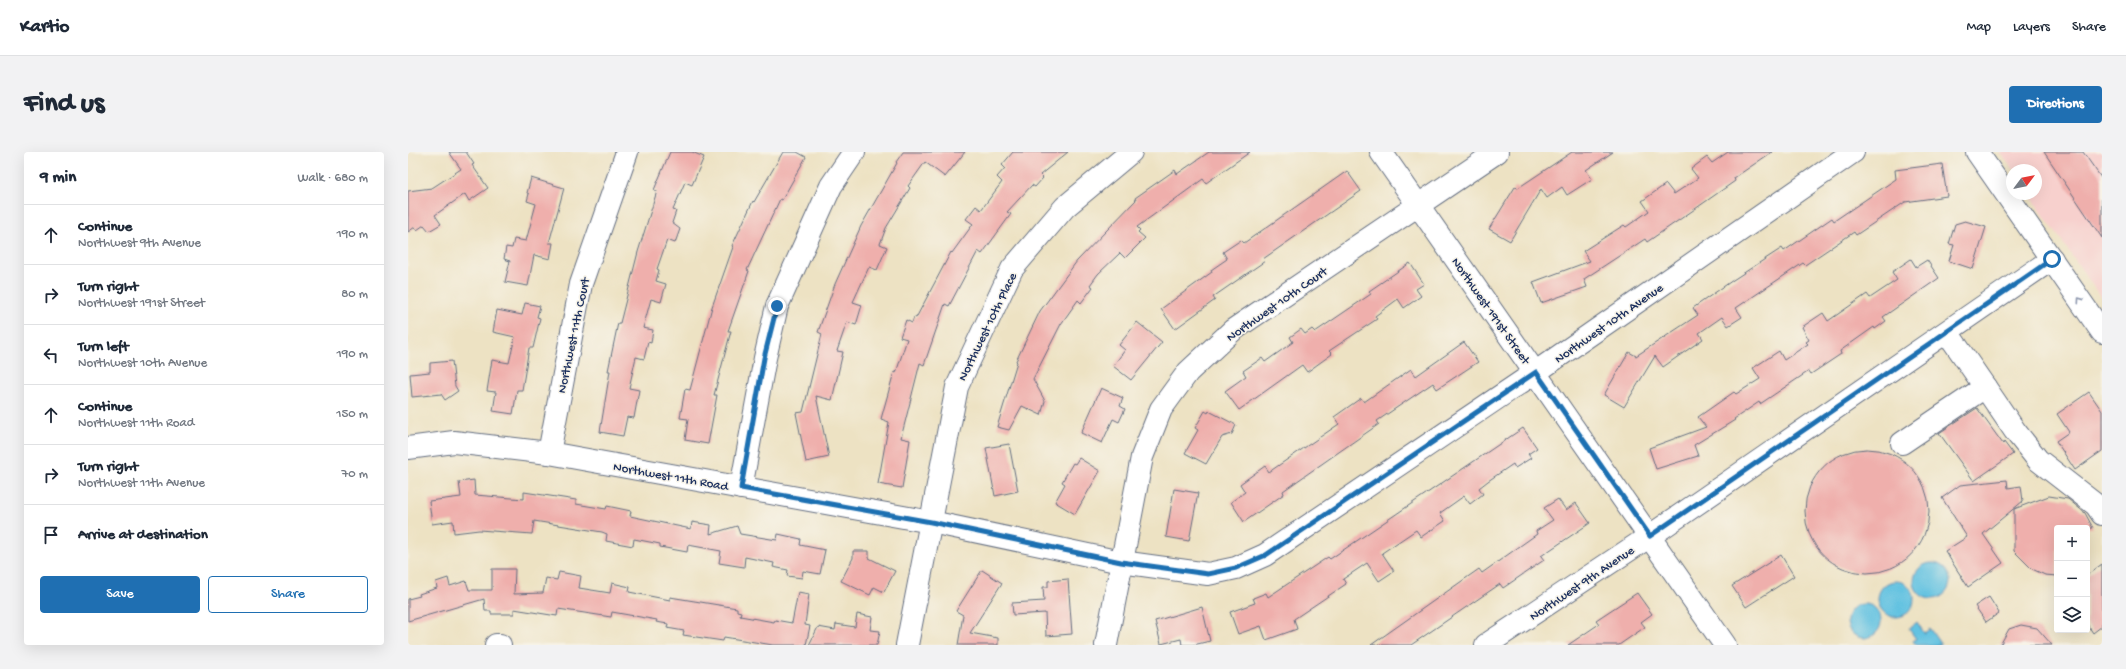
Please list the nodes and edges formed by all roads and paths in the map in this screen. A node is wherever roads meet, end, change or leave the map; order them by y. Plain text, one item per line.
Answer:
1 (627, 152) edge
2 (854, 152) edge
3 (1131, 152) edge
4 (1381, 152) edge
5 (1497, 152) edge
6 (1854, 152) edge
7 (1978, 152) edge
8 (1418, 206) junction
9 (2052, 259) junction
10 (1947, 332) junction
11 (2102, 332) edge
12 (1536, 372) junction
13 (1985, 387) junction
14 (1902, 443) dead end
15 (408, 448) edge
16 (549, 453) junction
17 (741, 488) junction
18 (2102, 514) edge
19 (931, 522) junction
20 (1650, 536) junction
21 (1121, 562) junction
22 (496, 645) edge
23 (500, 645) edge
24 (907, 645) edge
25 (1106, 645) edge
26 (1486, 645) edge
27 (1725, 645) edge

1 - 16 street, Northwest 11th Court
2 - 17 street
3 - 19 street, Northwest 10th Place
4 - 8 street, Northwest 191st Street
5 - 8 street, Northwest 10th Court
6 - 12 street, Northwest 10th Avenue
7 - 9 street
8 - 12 street, Northwest 191st Street
8 - 21 street, Northwest 10th Court
9 - 10 street, Northwest 9th Avenue
11 -> 9 street
10 - 13 street
10 - 20 street, Northwest 9th Avenue
12 - 20 street, Northwest 191st Street
12 - 21 street, Northwest 10th Avenue
13 - 14 street
13 - 18 street
15 - 16 street, Northwest 11th Road
16 - 17 street, Northwest 11th Road
17 - 19 street, Northwest 11th Road
19 - 21 street, Northwest 11th Road
19 - 24 street, Northwest 10th Place
20 - 26 street, Northwest 9th Avenue
20 - 27 street, Northwest 191st Street
21 - 25 street, Northwest 10th Court
22 - 23 street

